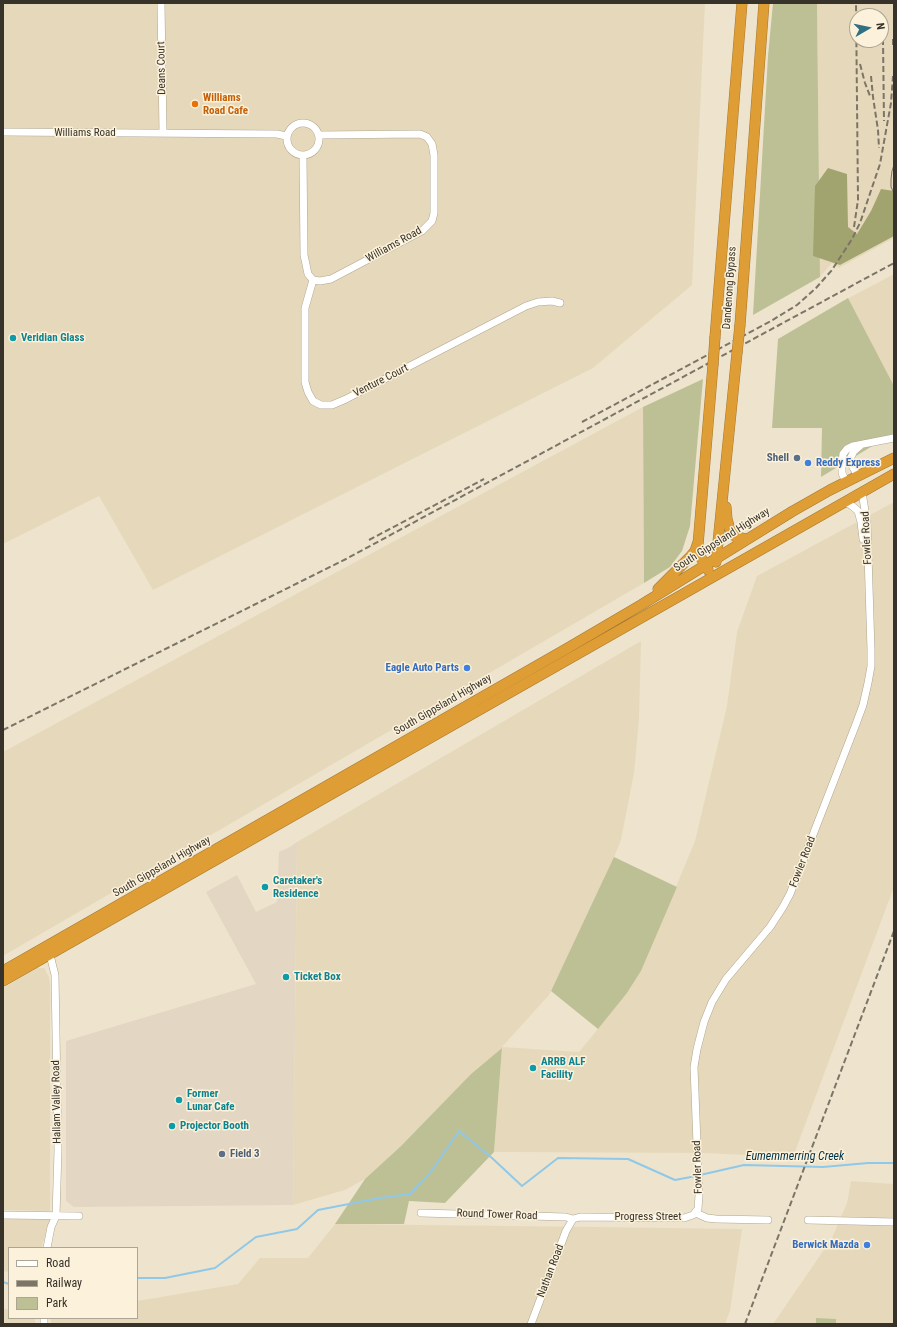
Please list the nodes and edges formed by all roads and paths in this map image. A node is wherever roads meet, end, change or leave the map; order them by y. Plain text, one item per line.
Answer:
1 (161, 3) edge
2 (742, 3) edge
3 (764, 3) edge
4 (3, 132) edge
5 (163, 133) junction
6 (319, 135) junction
7 (286, 136) junction
8 (302, 155) junction
9 (313, 280) junction
10 (560, 303) dead end
11 (894, 438) edge
12 (863, 444) junction
13 (894, 458) edge
14 (894, 474) edge
15 (858, 476) junction
16 (724, 479) junction
17 (846, 482) junction
18 (862, 492) junction
19 (843, 502) junction
20 (750, 536) junction
21 (698, 539) junction
22 (717, 558) junction
23 (868, 560) junction
24 (704, 565) junction
25 (713, 576) junction
26 (641, 605) junction
27 (568, 653) junction
28 (44, 951) junction
29 (3, 971) edge
30 (3, 981) edge
31 (421, 1213) dead end
32 (696, 1213) junction
33 (3, 1216) edge
34 (56, 1216) junction
35 (79, 1216) dead end
36 (573, 1219) junction
37 (768, 1220) dead end
38 (808, 1220) dead end
39 (894, 1222) edge
40 (47, 1247) edge
41 (531, 1324) edge

1 - 5 street, Deans Court
2 - 21 highway, Dandenong Bypass, bridge
3 - 16 highway, Dandenong Bypass, bridge
4 - 5 street, Williams Road
5 - 7 street, Williams Road
6 - 7 street
6 - 8 street
6 - 9 street, Williams Road
7 - 8 street
8 - 9 street
9 - 10 street, Venture Court
11 - 12 street
12 - 15 street
12 - 17 street
13 - 15 highway, South Gippsland Highway
14 - 18 highway, South Gippsland Highway
15 - 17 highway, South Gippsland Highway
15 - 18 highway
16 - 20 highway
16 - 22 highway, Dandenong Bypass
17 - 18 highway
17 - 20 highway, South Gippsland Highway
18 - 19 highway, South Gippsland Highway
18 - 23 street, Fowler Road
19 - 23 street
19 - 25 highway, South Gippsland Highway
20 - 22 highway, South Gippsland Highway
21 - 24 highway, Dandenong Bypass
21 - 26 highway
22 - 24 highway, South Gippsland Highway
22 - 25 highway, Dandenong Bypass
23 - 32 street, Fowler Road
24 - 25 highway, Dandenong Bypass
24 - 26 highway, South Gippsland Highway
25 - 27 highway, South Gippsland Highway
26 - 27 highway, South Gippsland Highway
27 - 28 highway, South Gippsland Highway
28 - 29 highway, South Gippsland Highway
28 - 30 highway, South Gippsland Highway
28 - 34 street, Hallam Valley Road
31 - 36 street, Round Tower Road
32 - 36 street, Progress Street
32 - 37 street, Progress Street
33 - 34 street
34 - 35 street
34 - 40 street, Hallam Valley Road
36 - 41 street, Nathan Road
38 - 39 street

